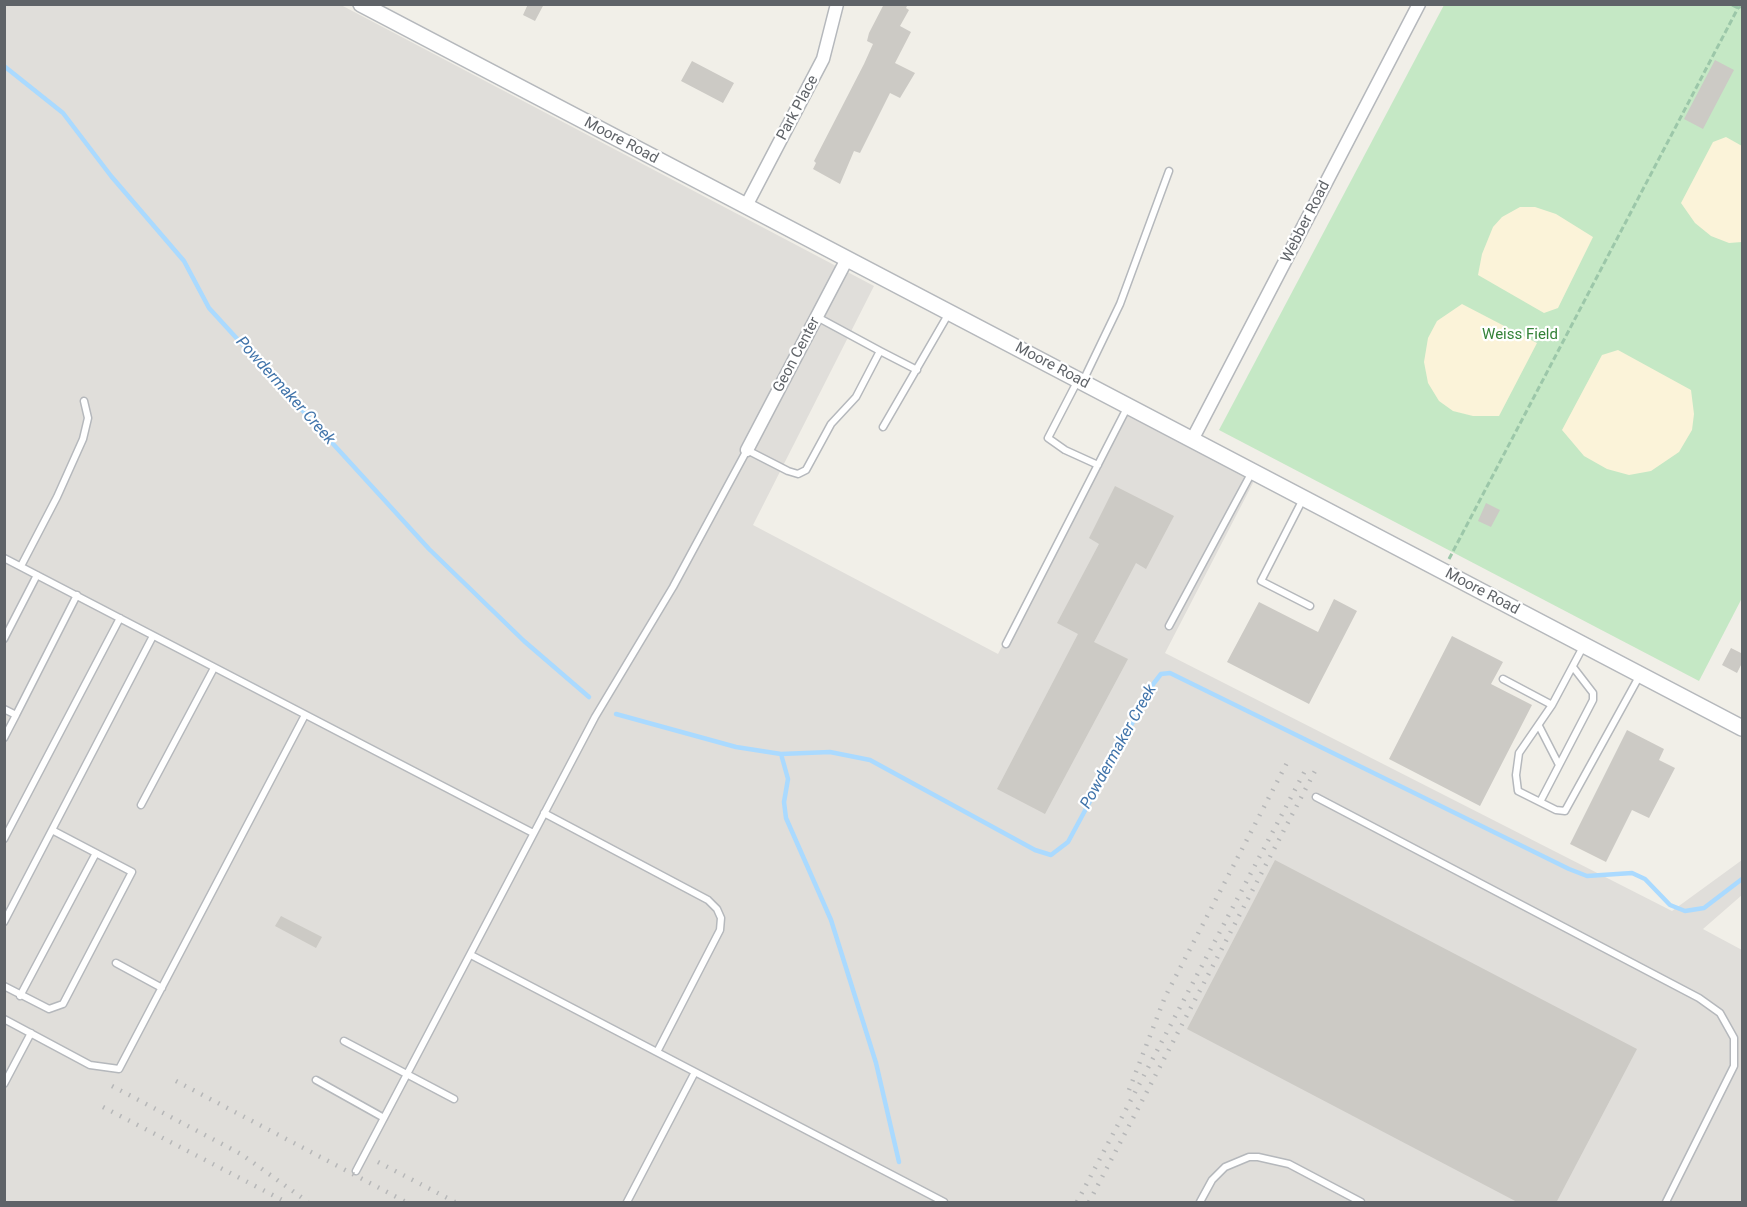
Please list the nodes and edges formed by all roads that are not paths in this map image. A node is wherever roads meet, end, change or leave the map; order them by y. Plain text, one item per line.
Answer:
1 (361, 4) edge
2 (837, 4) edge
3 (1419, 4) edge
4 (1169, 171) dead end
5 (746, 206) junction
6 (847, 259) junction
7 (949, 312) junction
8 (817, 317) junction
9 (880, 351) junction
10 (917, 370) junction
11 (1080, 381) junction
12 (84, 401) dead end
13 (1128, 406) junction
14 (883, 427) dead end
15 (1192, 440) junction
16 (747, 450) junction
17 (1098, 465) junction
18 (1252, 471) junction
19 (1304, 498) junction
20 (5, 558) edge
21 (21, 566) junction
22 (38, 575) junction
23 (77, 595) junction
24 (1310, 606) dead end
25 (120, 618) junction
26 (1169, 626) dead end
27 (153, 636) junction
28 (4, 639) edge
29 (1006, 644) dead end
30 (1584, 645) junction
31 (1573, 667) junction
32 (214, 668) junction
33 (1640, 675) junction
34 (1503, 679) dead end
35 (1552, 705) junction
36 (4, 710) edge
37 (305, 715) junction
38 (16, 716) junction
39 (1539, 726) junction
40 (1743, 728) edge
41 (4, 738) edge
42 (1559, 765) junction
43 (1316, 797) dead end
44 (1540, 802) junction
45 (141, 805) dead end
46 (544, 813) junction
47 (52, 830) junction
48 (532, 833) junction
49 (4, 839) edge
50 (96, 853) junction
51 (4, 922) edge
52 (471, 955) junction
53 (116, 963) dead end
54 (4, 986) edge
55 (162, 988) junction
56 (20, 996) junction
57 (4, 1019) edge
58 (31, 1033) junction
59 (344, 1041) dead end
60 (657, 1052) junction
61 (695, 1072) junction
62 (408, 1074) junction
63 (316, 1080) dead end
64 (4, 1084) edge
65 (454, 1098) dead end
66 (384, 1118) junction
67 (357, 1171) dead end
68 (627, 1203) edge
69 (944, 1203) edge
70 (1200, 1203) edge
71 (1361, 1203) edge
72 (1666, 1203) edge

1 - 5 street, Moore Road
2 - 5 street, Park Place
3 - 15 street, Webber Road
4 - 11 lane
5 - 6 street, Moore Road
6 - 7 street, Moore Road
6 - 8 street, Geon Center
7 - 10 lane
7 - 11 street, Moore Road
8 - 9 lane
8 - 16 street, Geon Center
9 - 10 lane
9 - 16 lane
10 - 14 lane
11 - 13 street, Moore Road
11 - 17 lane
12 - 21 lane
13 - 15 street, Moore Road
13 - 17 lane
15 - 18 street, Moore Road
16 - 46 lane
17 - 29 lane
18 - 19 street, Moore Road
18 - 26 lane
19 - 24 lane
19 - 30 street, Moore Road
20 - 21 lane
21 - 22 lane
22 - 23 lane
22 - 28 lane
23 - 25 lane
23 - 38 lane
25 - 27 lane
25 - 49 lane
27 - 32 lane
27 - 47 lane
30 - 31 lane
30 - 33 street, Moore Road
31 - 35 lane
31 - 42 lane
32 - 37 lane
32 - 45 lane
33 - 40 street, Moore Road
33 - 44 lane
34 - 35 lane
35 - 39 lane
36 - 38 lane
37 - 48 lane
37 - 55 lane
38 - 41 lane
39 - 42 lane
39 - 44 lane
42 - 44 lane
43 - 72 lane
46 - 48 lane
46 - 60 lane
47 - 50 lane
47 - 51 lane
48 - 52 lane
50 - 56 lane
50 - 56 lane
52 - 60 lane
52 - 62 lane
53 - 55 lane
54 - 56 lane
55 - 58 lane
57 - 58 lane
58 - 64 lane
59 - 62 lane
60 - 61 lane
61 - 68 lane
61 - 69 lane
62 - 65 lane
62 - 66 lane
63 - 66 lane
66 - 67 lane
70 - 71 lane

